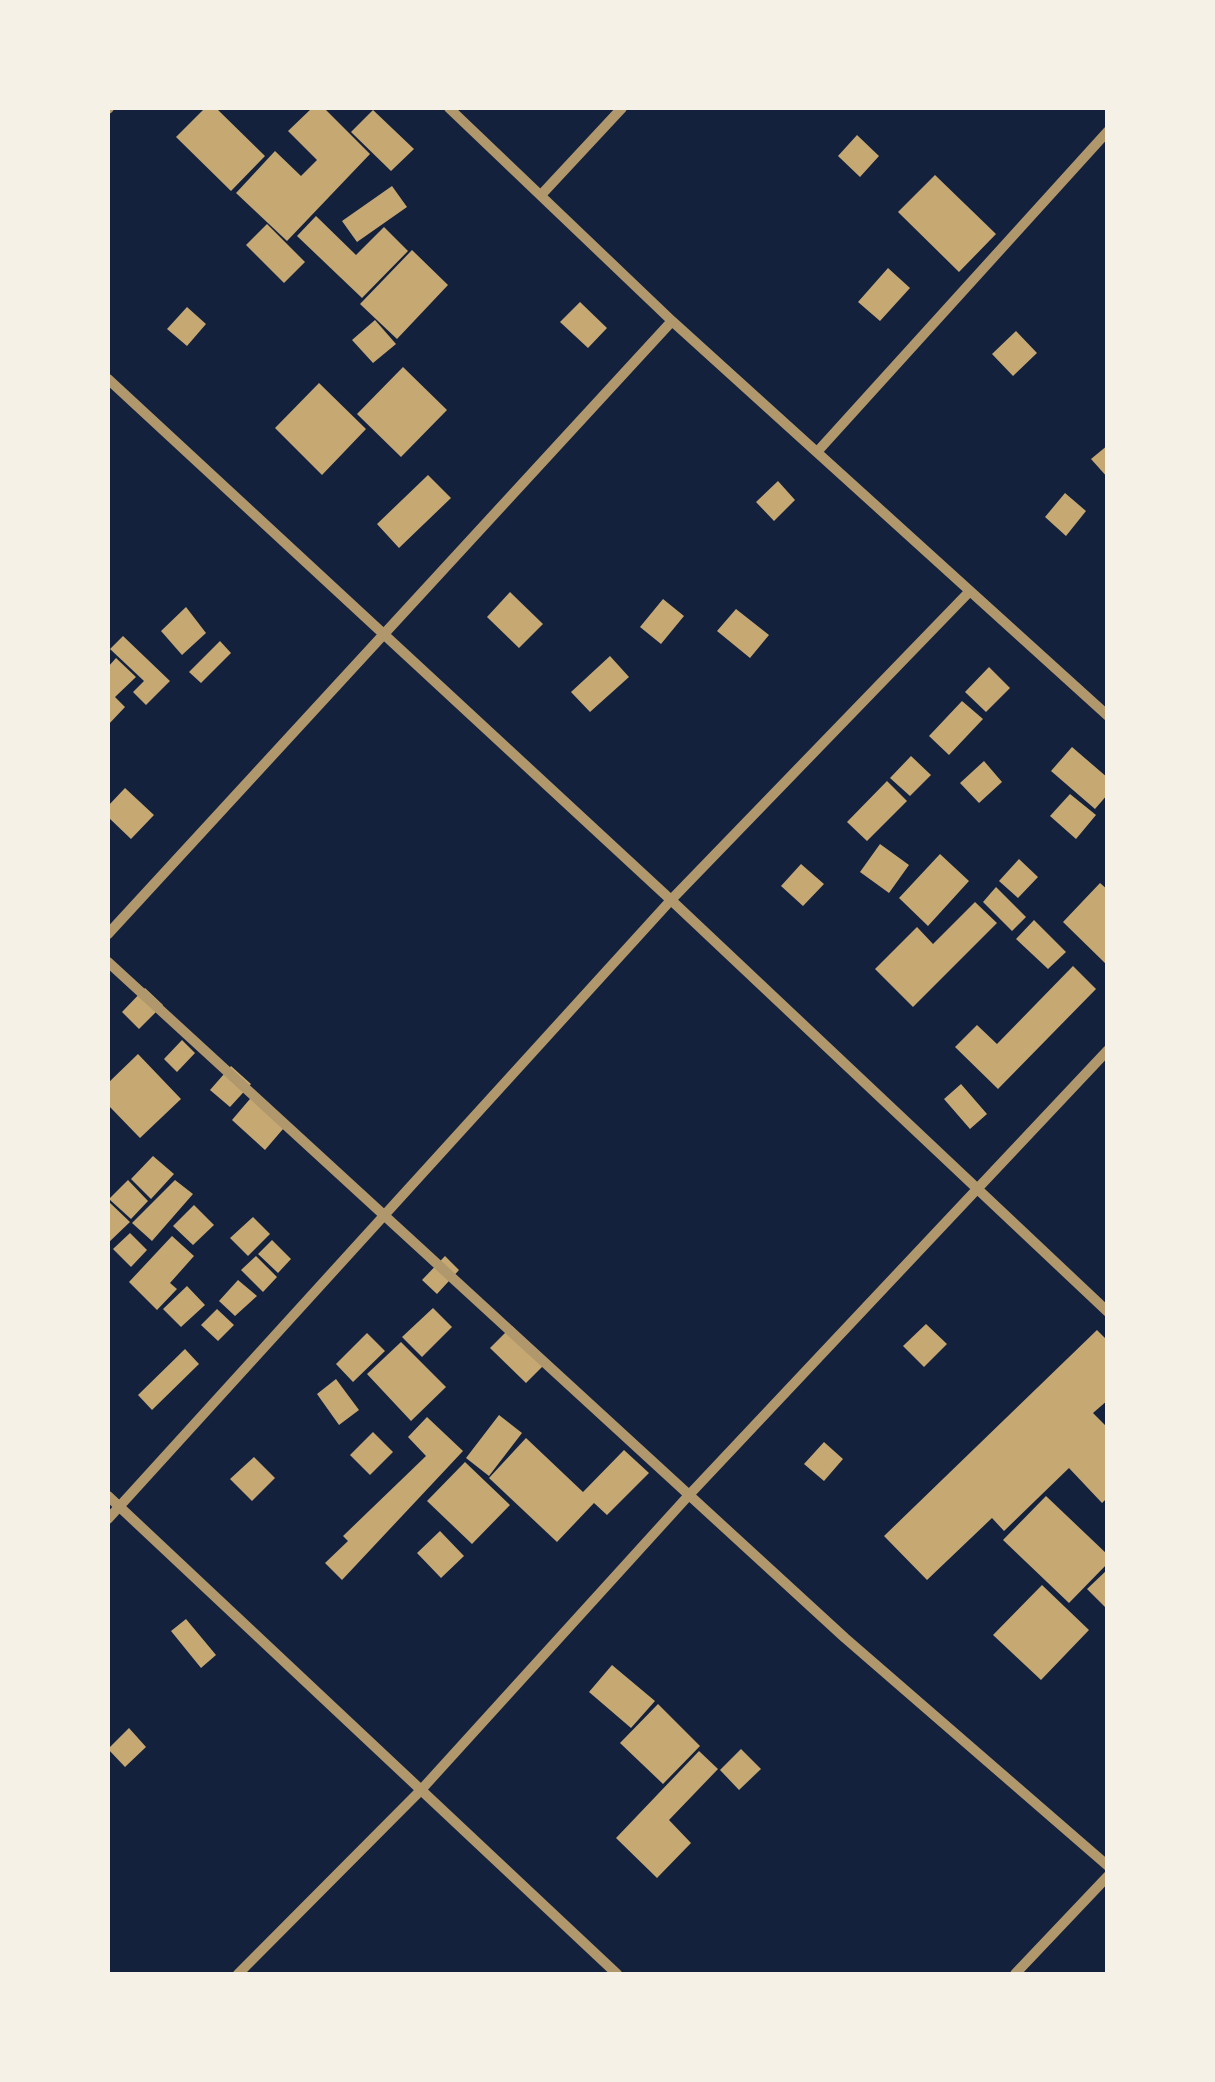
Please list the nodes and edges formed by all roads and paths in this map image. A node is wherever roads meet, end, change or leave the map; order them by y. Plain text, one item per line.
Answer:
1 (449, 108) edge
2 (622, 108) edge
3 (1108, 131) edge
4 (541, 195) junction
5 (672, 321) junction
6 (108, 379) edge
7 (816, 452) junction
8 (970, 590) junction
9 (383, 636) junction
10 (1105, 708) edge
11 (671, 900) junction
12 (108, 934) edge
13 (108, 962) edge
14 (1108, 1050) edge
15 (977, 1190) junction
16 (384, 1215) junction
17 (1108, 1312) edge
18 (108, 1496) edge
19 (688, 1496) junction
20 (118, 1506) junction
21 (108, 1518) edge
22 (421, 1790) junction
23 (1108, 1866) edge
24 (1108, 1876) edge
25 (238, 1974) edge
26 (616, 1974) edge
27 (1015, 1974) edge

1 - 4 street
2 - 4 street
3 - 7 street
4 - 5 street
5 - 7 street
5 - 9 street
6 - 9 street
7 - 8 street
8 - 10 street
8 - 11 street
9 - 11 street
9 - 12 street
11 - 15 street
11 - 16 street
13 - 16 street
14 - 15 street
15 - 17 street
15 - 19 street
16 - 19 street
16 - 20 street
18 - 20 street
19 - 22 street
19 - 23 street
20 - 21 street
20 - 22 street
22 - 25 street
22 - 26 street
24 - 27 street

